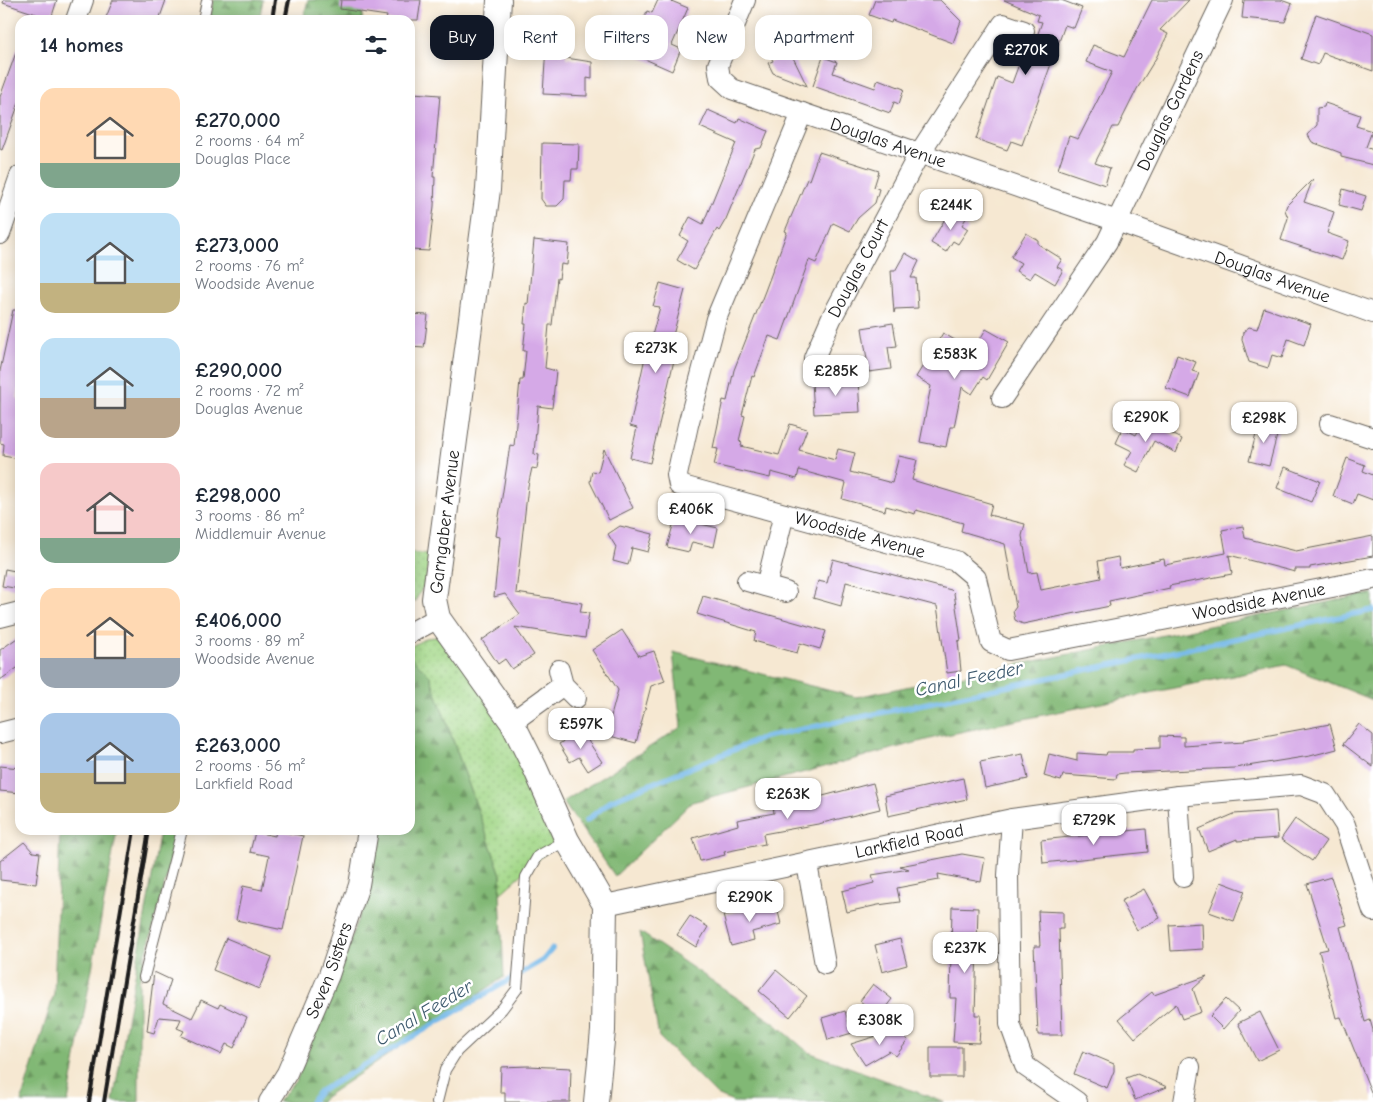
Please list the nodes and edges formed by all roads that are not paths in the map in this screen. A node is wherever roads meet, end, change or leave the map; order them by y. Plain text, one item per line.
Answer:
1 (83, 0) edge
2 (499, 0) edge
3 (745, 0) edge
4 (1223, 0) edge
5 (206, 1) dead end
6 (78, 15) edge
7 (205, 15) edge
8 (1024, 31) dead end
9 (802, 113) junction
10 (919, 154) junction
11 (15, 190) edge
12 (1117, 221) junction
13 (0, 234) edge
14 (1373, 313) edge
15 (814, 358) dead end
16 (1002, 398) dead end
17 (1330, 424) dead end
18 (1373, 438) edge
19 (784, 514) junction
20 (1373, 579) edge
21 (786, 592) dead end
22 (15, 613) edge
23 (0, 617) edge
24 (438, 618) junction
25 (415, 630) edge
26 (566, 684) dead end
27 (512, 722) junction
28 (15, 729) edge
29 (0, 732) edge
30 (1178, 796) junction
31 (1012, 819) junction
32 (181, 835) edge
33 (367, 835) edge
34 (567, 840) junction
35 (806, 864) junction
36 (1183, 877) dead end
37 (605, 906) junction
38 (1373, 911) edge
39 (825, 964) dead end
40 (144, 977) dead end
41 (603, 1031) junction
42 (1190, 1067) dead end
43 (269, 1102) edge
44 (437, 1102) edge
45 (596, 1102) edge
46 (612, 1102) edge
47 (1077, 1102) edge
48 (1184, 1102) edge

1 - 6 street
2 - 24 street, Garngaber Avenue
3 - 9 street, Douglas Avenue
4 - 12 street, Douglas Gardens
5 - 7 lane
8 - 10 street, Douglas Court
9 - 10 street, Douglas Avenue
9 - 19 street, Woodside Avenue
10 - 12 street, Douglas Avenue
10 - 15 street, Douglas Court
11 - 13 street
12 - 14 street, Douglas Avenue
12 - 16 street
17 - 18 street
19 - 20 street, Woodside Avenue
19 - 21 street
22 - 23 street
24 - 25 street
24 - 27 street, Garngaber Avenue
26 - 27 street
27 - 34 street, Garngaber Avenue
28 - 29 street
30 - 31 street, Larkfield Road
30 - 36 street
30 - 38 street, Larkfield Road
31 - 35 street, Larkfield Road
31 - 47 street
32 - 40 lane
33 - 43 street, Seven Sisters
34 - 37 street, Garngaber Avenue
34 - 44 lane
35 - 37 street, Larkfield Road
35 - 39 street
37 - 41 street
41 - 45 street
41 - 46 street
42 - 48 street

